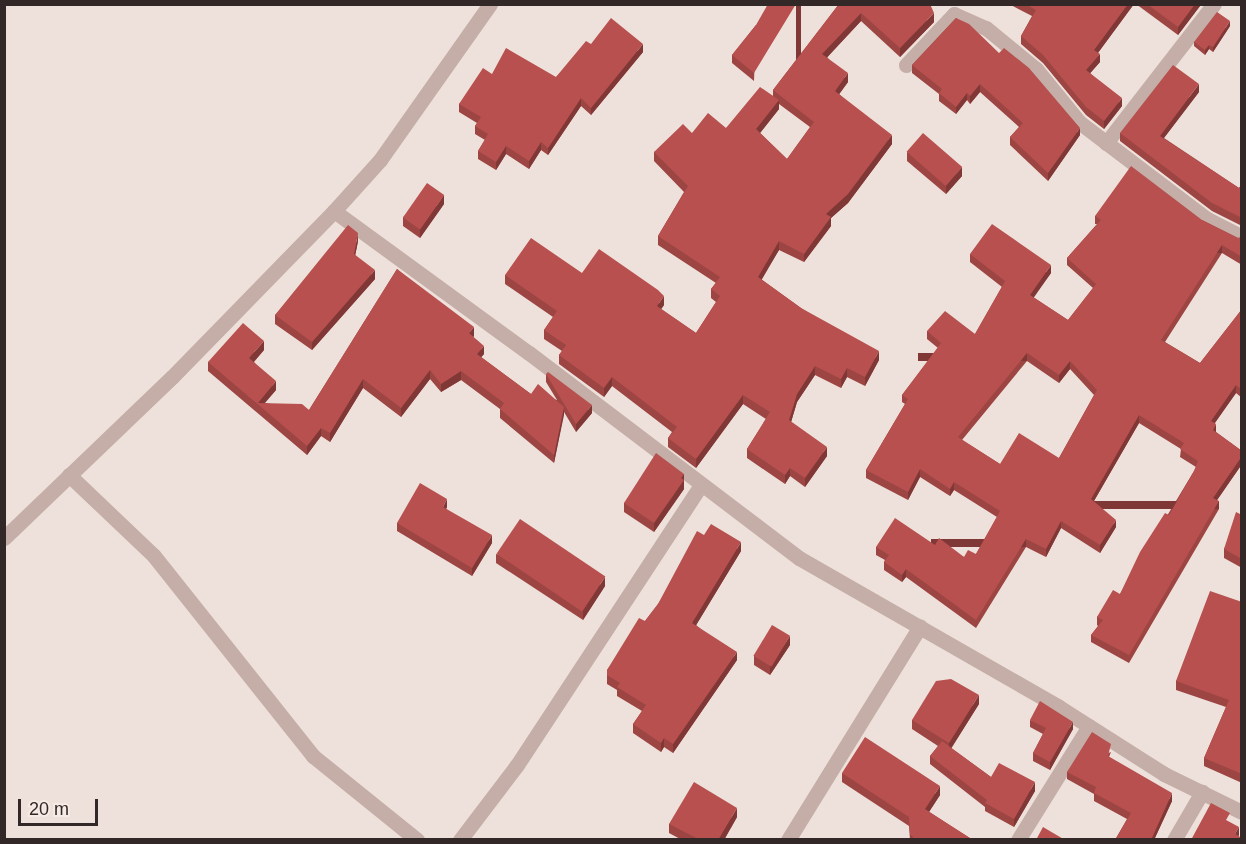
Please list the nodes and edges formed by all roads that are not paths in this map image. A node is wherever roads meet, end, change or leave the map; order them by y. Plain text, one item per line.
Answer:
1 (490, 4) edge
2 (1214, 4) edge
3 (906, 65) dead end
4 (1106, 143) junction
5 (334, 211) junction
6 (1242, 237) edge
7 (69, 475) junction
8 (701, 485) junction
9 (4, 538) edge
10 (920, 626) junction
11 (1089, 726) junction
12 (1202, 792) junction
13 (1242, 812) edge
14 (417, 840) edge
15 (460, 840) edge
16 (788, 840) edge
17 (1018, 840) edge
18 (1174, 840) edge

1 - 5 street
2 - 4 street
3 - 4 street
4 - 6 street
5 - 7 street
5 - 8 street
7 - 9 street
7 - 14 street
8 - 10 street
8 - 15 street
10 - 11 street
10 - 16 street
11 - 12 street
11 - 17 street
12 - 13 street
12 - 18 street

